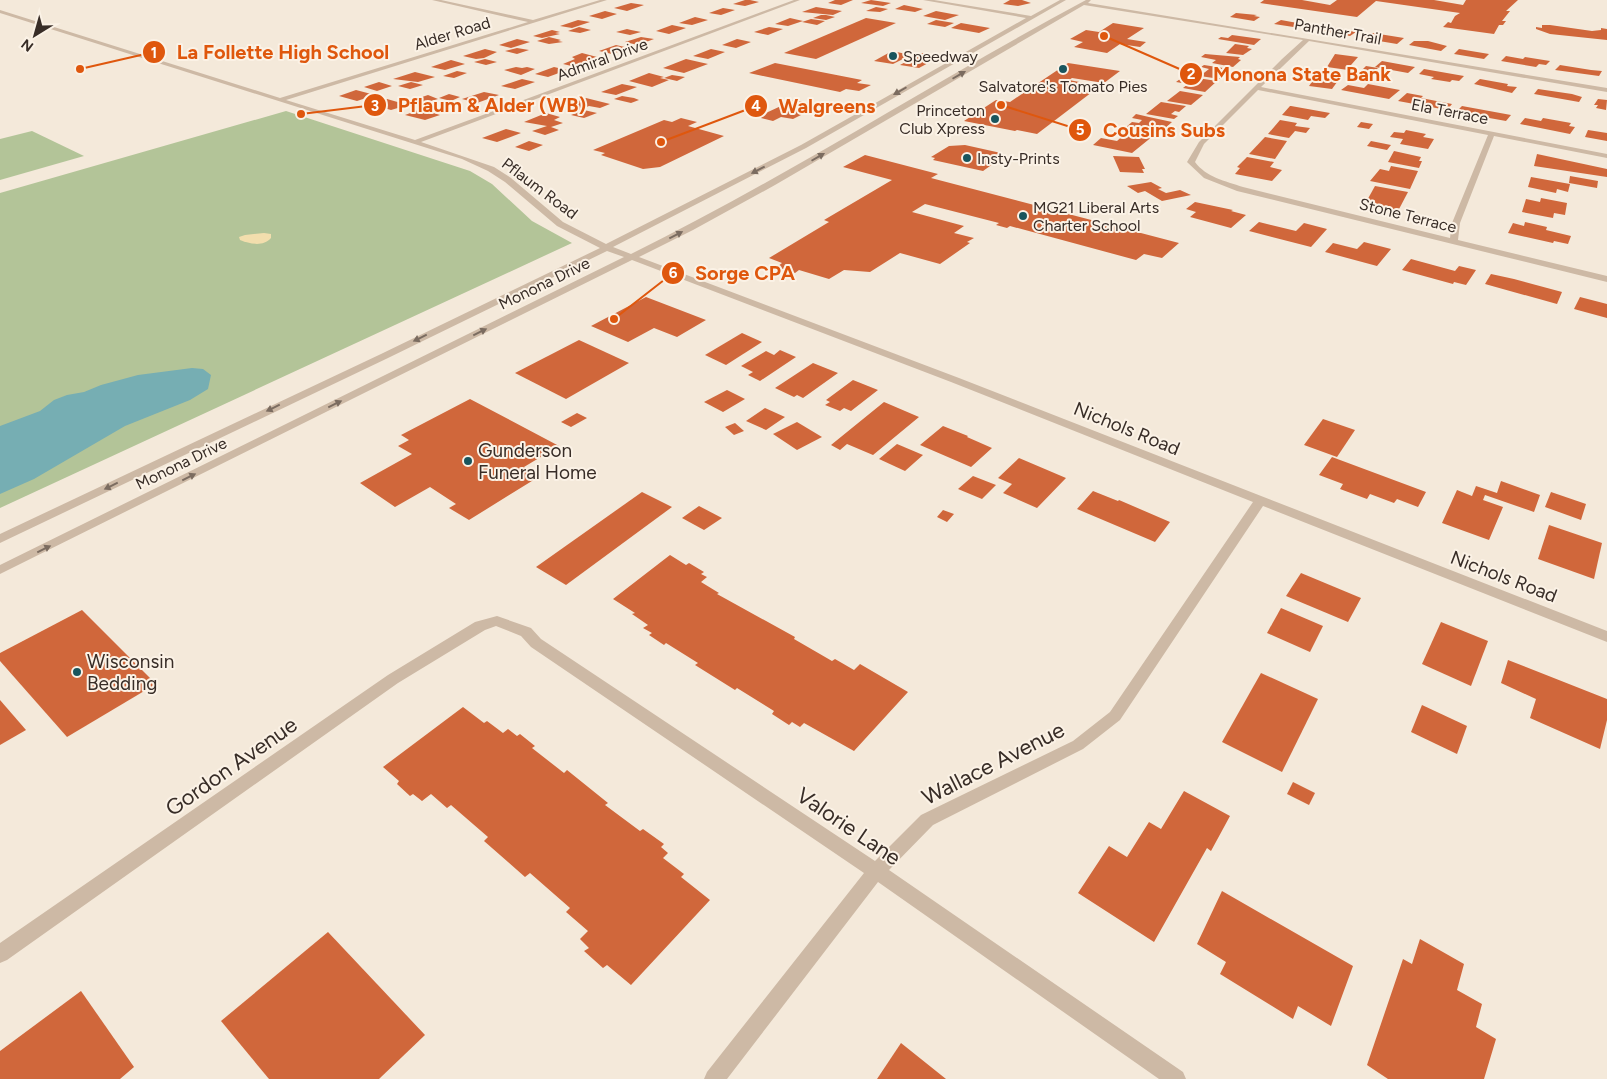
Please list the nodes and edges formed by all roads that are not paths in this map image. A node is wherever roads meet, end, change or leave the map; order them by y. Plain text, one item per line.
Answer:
1 (434, 0) edge
2 (605, 0) edge
3 (798, 0) edge
4 (925, 0) edge
5 (1064, 0) edge
6 (1087, 2) edge
7 (0, 11) edge
8 (1030, 18) junction
9 (534, 22) junction
10 (1053, 22) junction
11 (1308, 39) junction
12 (1258, 88) junction
13 (1607, 90) edge
14 (278, 100) junction
15 (1492, 133) junction
16 (416, 142) junction
17 (1607, 156) edge
18 (1454, 242) junction
19 (605, 247) junction
20 (632, 257) junction
21 (1607, 279) edge
22 (1260, 501) junction
23 (0, 539) edge
24 (0, 570) edge
25 (491, 623) joint
26 (1607, 637) edge
27 (876, 872) junction
28 (0, 954) edge
29 (714, 1079) edge
30 (1176, 1079) edge

1 - 9 street
2 - 9 street, Alder Road
3 - 16 street, Admiral Drive
4 - 8 street
5 - 6 street, Panther Trail
5 - 8 street, Monona Drive
6 - 10 street, Monona Drive
6 - 11 street, Panther Trail
7 - 14 street, Pflaum Road
8 - 10 street
8 -> 19 street, Monona Drive
9 - 14 street, Alder Road
20 -> 10 street, Monona Drive
11 - 12 street
11 - 13 street, Panther Trail
12 - 15 street, Ela Terrace
12 - 18 street, Stone Terrace
14 - 16 street, Pflaum Road
15 - 17 street, Ela Terrace
15 - 18 street
16 - 19 street, Pflaum Road
18 - 21 street, Stone Terrace
19 - 20 street, Pflaum Road
19 -> 23 street, Monona Drive
20 - 22 street, Nichols Road
24 -> 20 street, Monona Drive
22 - 26 street, Nichols Road
22 - 27 street, Wallace Avenue
25 - 27 street, Valorie Lane
25 - 28 street, Gordon Avenue
27 - 29 street, Wallace Avenue
27 - 30 street, Valorie Lane

